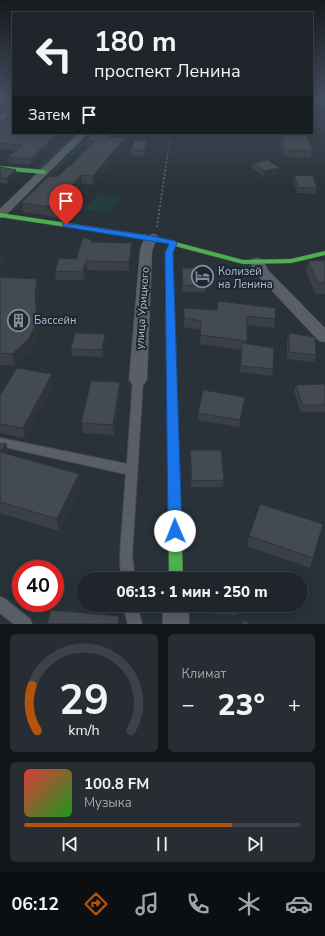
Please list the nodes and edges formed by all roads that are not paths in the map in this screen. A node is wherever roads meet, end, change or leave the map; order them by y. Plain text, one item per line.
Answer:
1 (83, 134) edge
2 (0, 168) edge
3 (44, 172) junction
4 (0, 215) edge
5 (154, 236) junction
6 (173, 243) junction
7 (325, 253) edge
8 (257, 262) junction
9 (325, 337) edge
10 (138, 380) joint
11 (0, 442) edge
12 (131, 470) junction
13 (127, 572) edge
14 (176, 572) edge
15 (0, 604) edge
16 (132, 612) edge
17 (176, 612) edge
18 (25, 624) edge
19 (135, 624) edge
20 (176, 624) edge

1 - 3 street
2 - 3 street
3 - 4 street
4 - 5 street
5 - 6 street
5 - 10 street, улица Урицкого
6 - 8 street
6 - 14 street
7 - 8 street
8 - 9 street
10 - 12 lane
11 - 12 lane
12 - 13 lane
15 - 18 lane
16 - 19 lane
17 - 20 street

